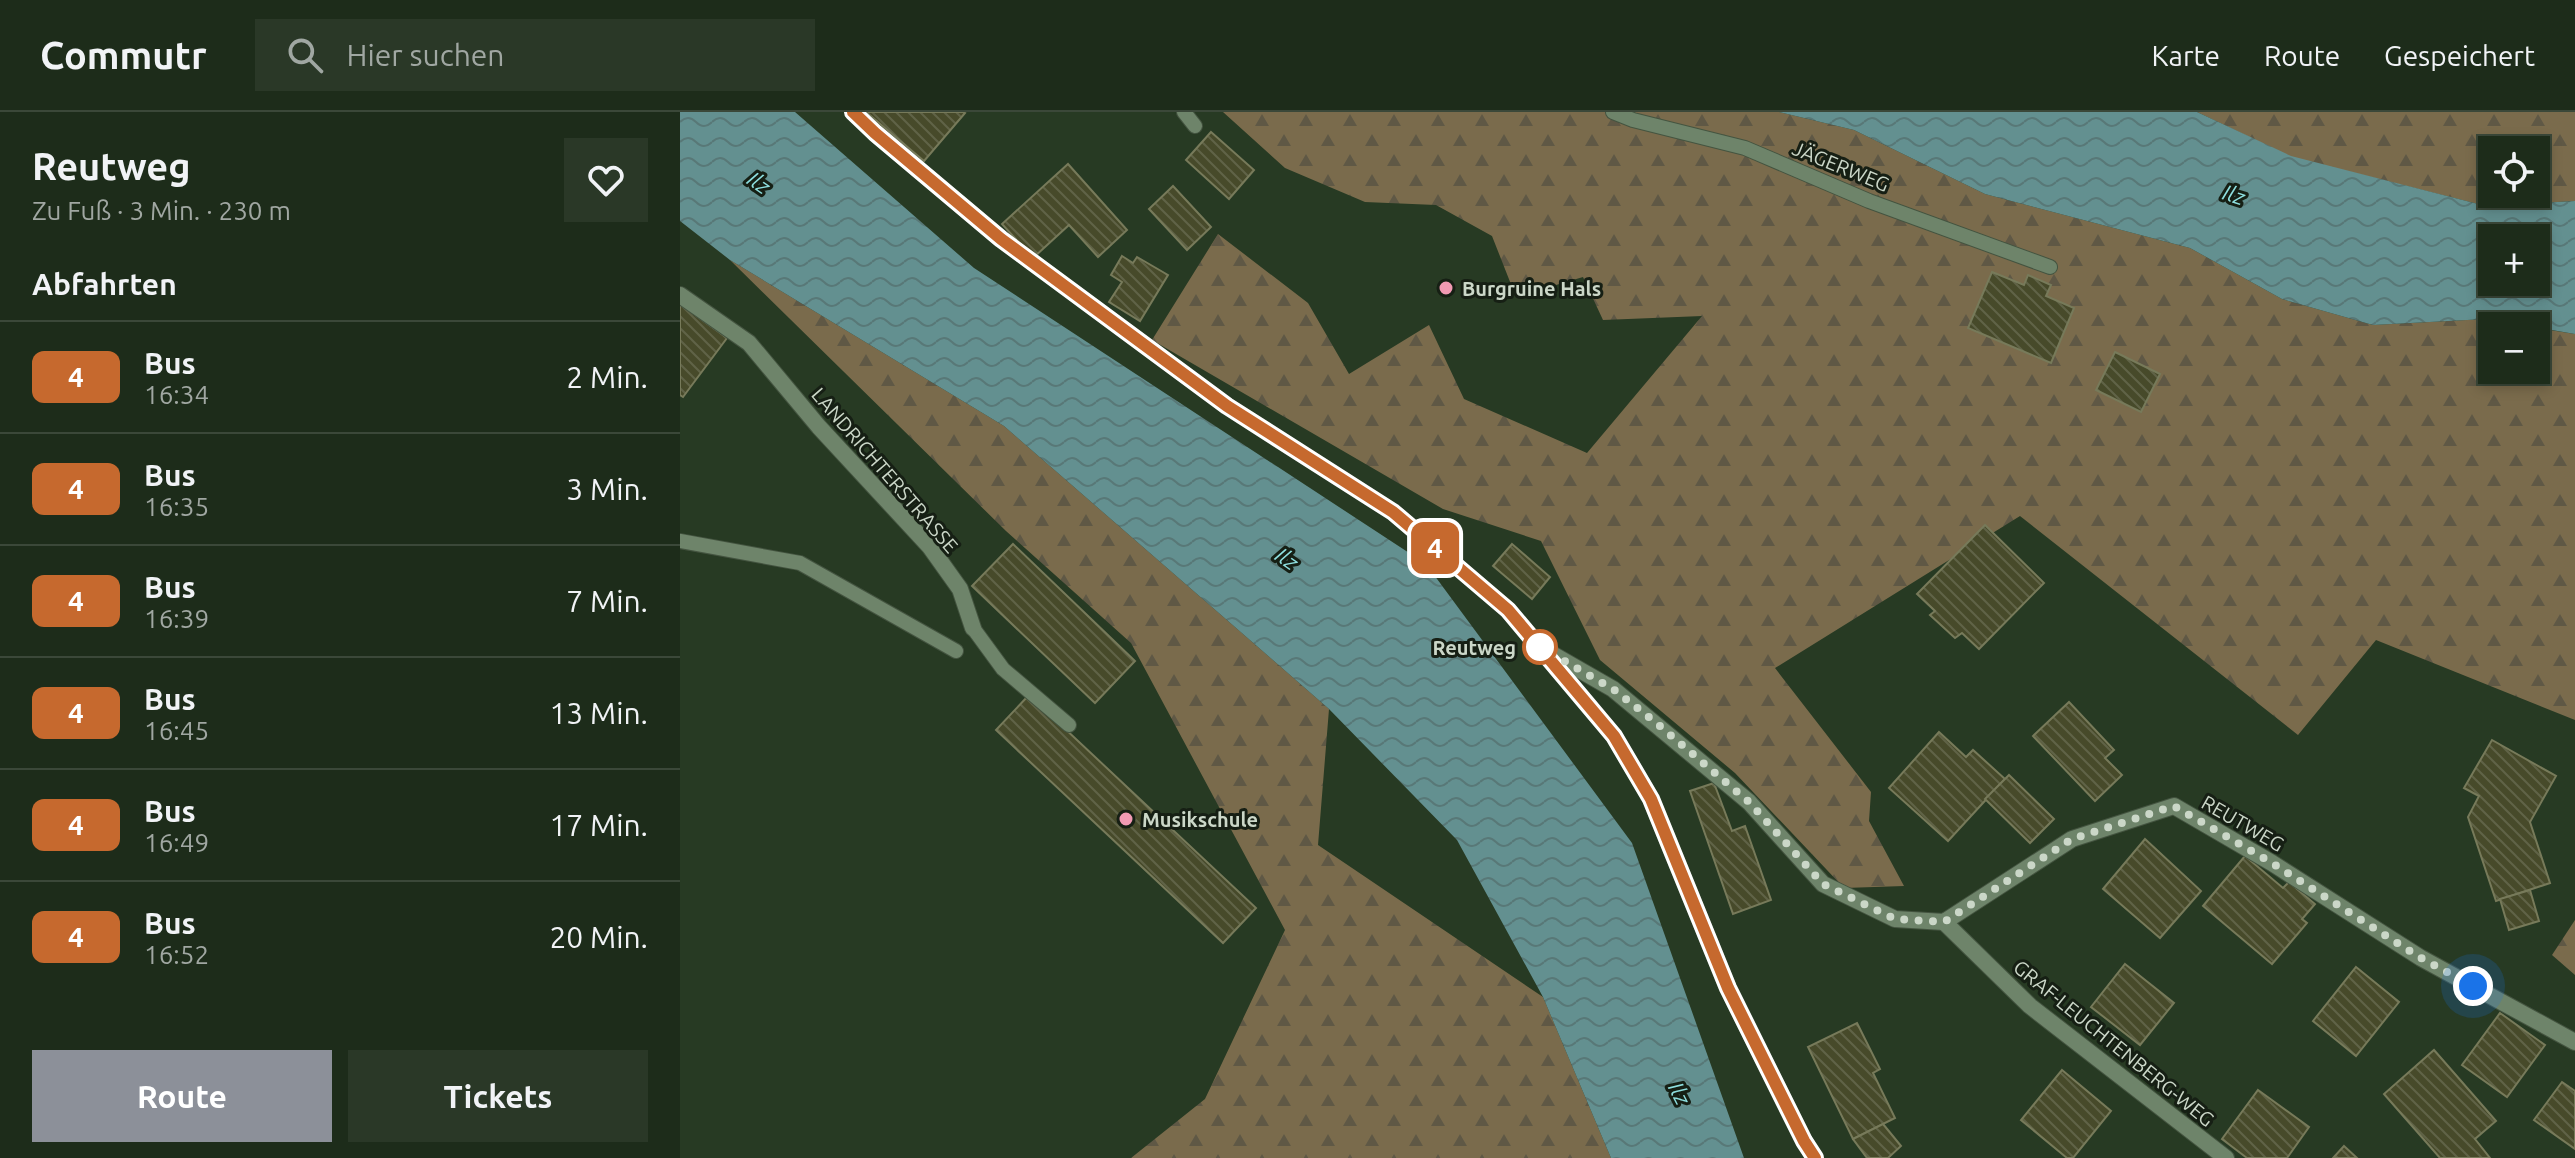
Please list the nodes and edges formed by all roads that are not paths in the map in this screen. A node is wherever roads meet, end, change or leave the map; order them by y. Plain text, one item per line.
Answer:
1 (854, 112) edge
2 (1184, 112) edge
3 (1613, 112) edge
4 (1195, 126) dead end
5 (2050, 267) dead end
6 (680, 295) edge
7 (680, 541) edge
8 (973, 628) joint
9 (1540, 647) junction
10 (956, 651) dead end
11 (1069, 725) dead end
12 (1944, 922) junction
13 (2575, 1042) edge
14 (1815, 1158) edge
15 (2226, 1158) edge

1 - 9 street
2 - 4 lane
3 - 5 lane, JÄGERWEG
6 - 8 street, LANDRICHTERSTRASSE
7 - 10 lane
8 - 11 lane, LANDRICHTERSTRASSE
9 - 12 street
9 - 14 street
12 - 13 street, REUTWEG
12 - 15 street, GRAF-LEUCHTENBERG-WEG

